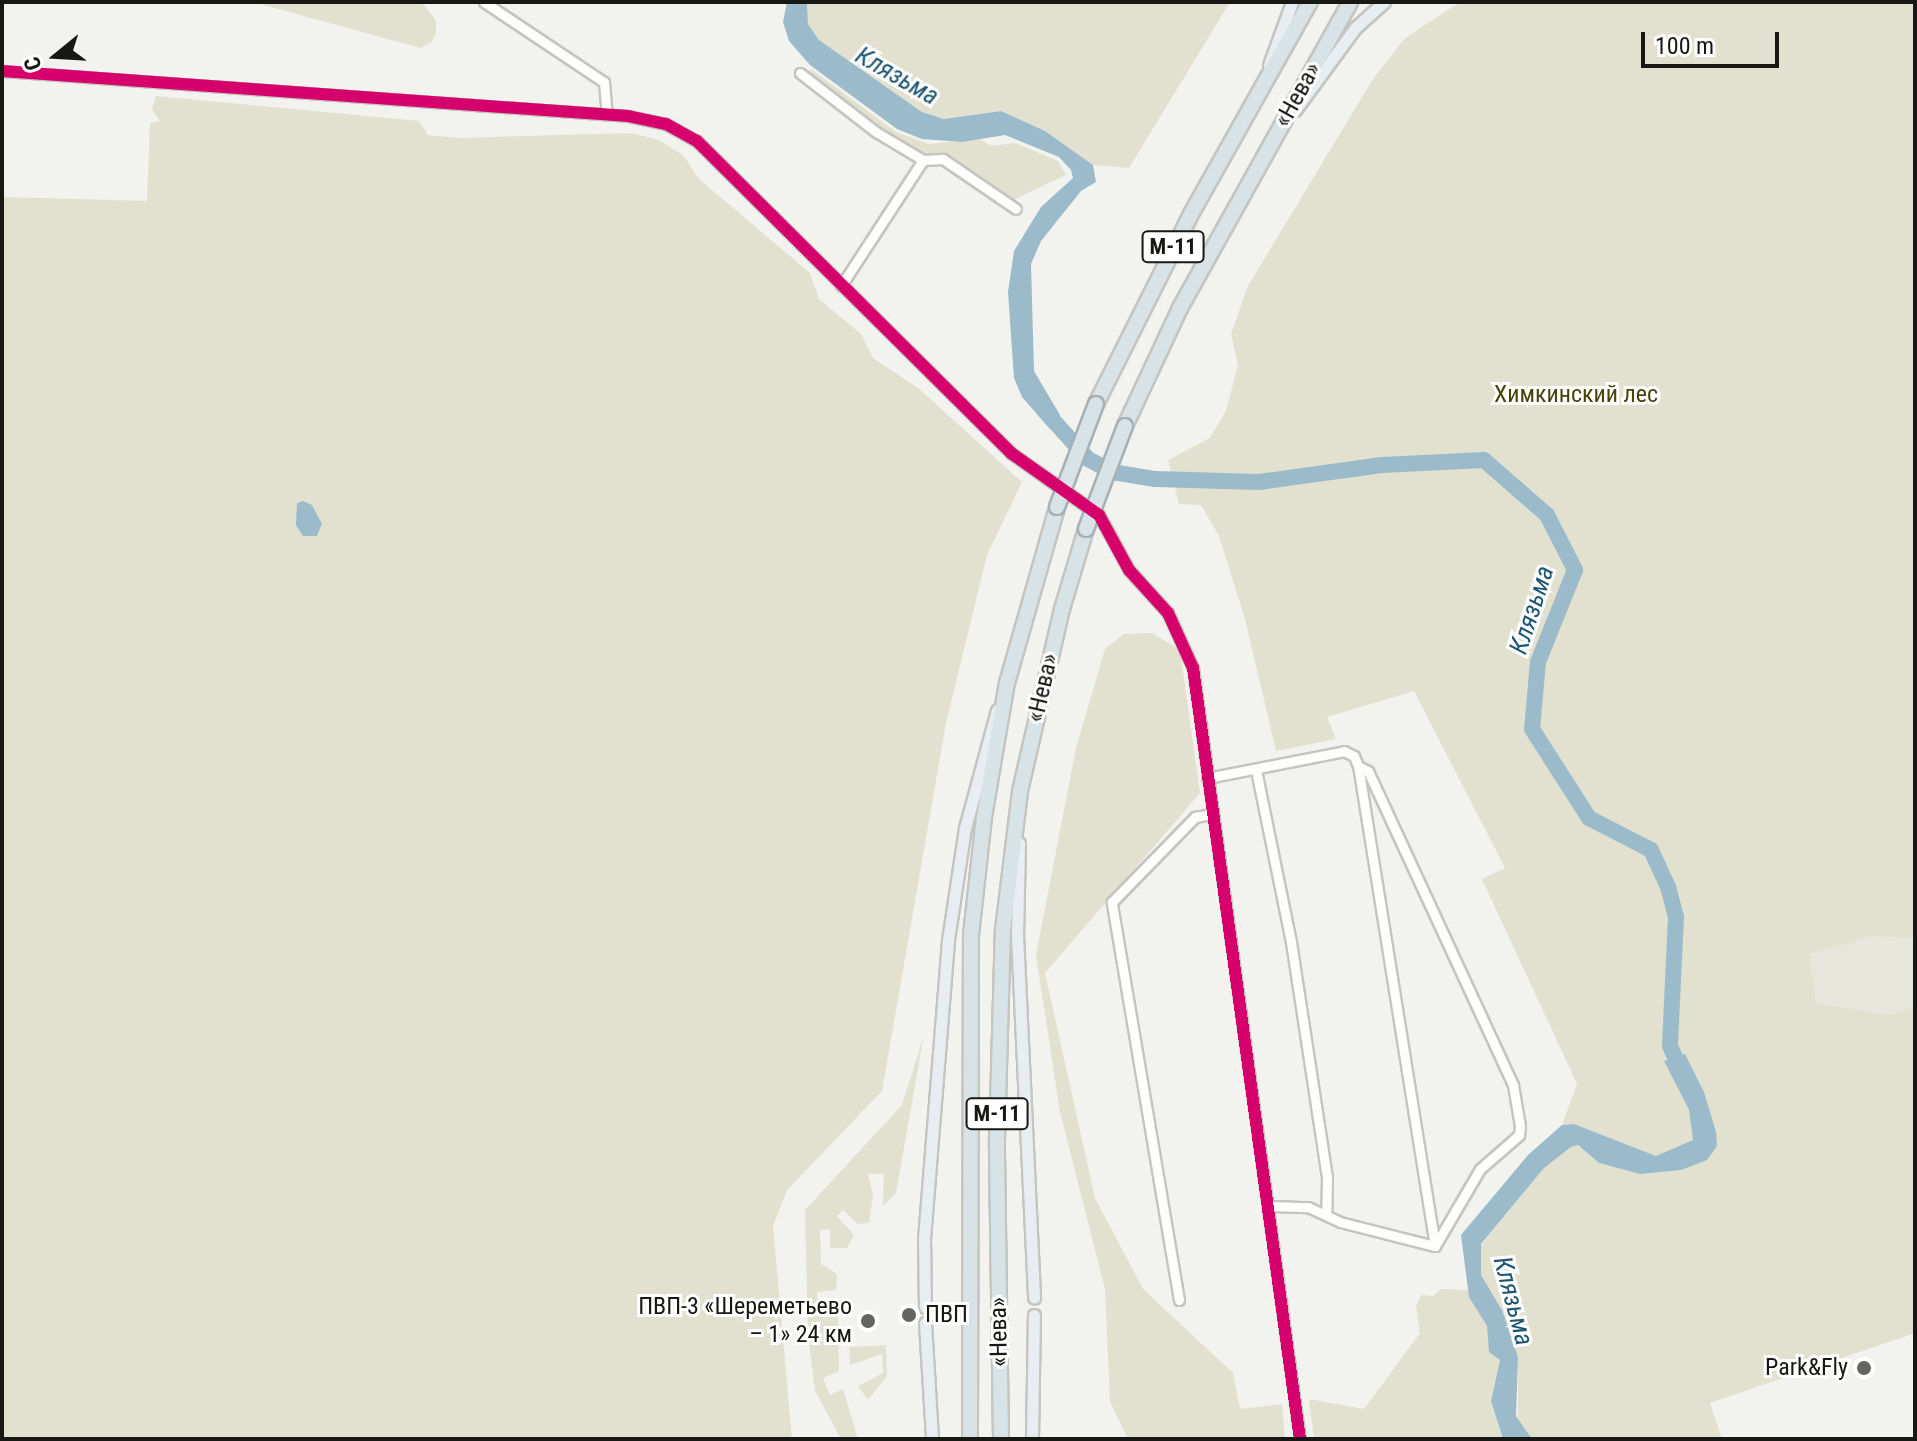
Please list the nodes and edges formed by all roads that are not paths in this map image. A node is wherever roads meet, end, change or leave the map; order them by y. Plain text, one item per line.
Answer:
1 (484, 2) edge
2 (1292, 2) edge
3 (1310, 2) edge
4 (1350, 2) edge
5 (1384, 2) edge
6 (2, 71) edge
7 (800, 73) dead end
8 (1259, 94) junction
9 (607, 114) junction
10 (1279, 129) junction
11 (923, 160) junction
12 (1016, 209) dead end
13 (841, 286) junction
14 (1007, 683) junction
15 (1358, 766) junction
16 (1256, 770) junction
17 (1207, 778) junction
18 (1020, 791) junction
19 (1212, 814) junction
20 (1271, 1206) junction
21 (1326, 1215) junction
22 (1435, 1246) junction
23 (1034, 1298) dead end
24 (1179, 1300) dead end
25 (925, 1307) dead end
26 (1034, 1315) dead end
27 (925, 1323) dead end
28 (932, 1439) edge
29 (970, 1439) edge
30 (1001, 1439) edge
31 (1032, 1439) edge
32 (1300, 1439) edge

1 - 9 street
2 - 8 main road, М-11
3 - 8 highway, «Нева» / М-11
4 - 10 highway, «Нева» / М-11
5 - 10 main road
6 - 9 street
7 - 11 street
8 - 14 highway, «Нева» / М-11, bridge
9 - 13 street
10 - 18 highway, «Нева» / М-11, bridge
11 - 12 street
11 - 13 street
13 - 17 street
14 - 25 main road, М-11
14 - 29 highway, «Нева» / М-11
15 - 16 street
15 - 22 street
15 - 22 street
16 - 17 street
16 - 21 street
17 - 19 street
18 - 23 main road, М-11
18 - 30 highway, «Нева» / М-11
19 - 20 street
19 - 24 street
20 - 21 street
20 - 32 street
21 - 22 street
26 - 31 main road
27 - 28 main road

